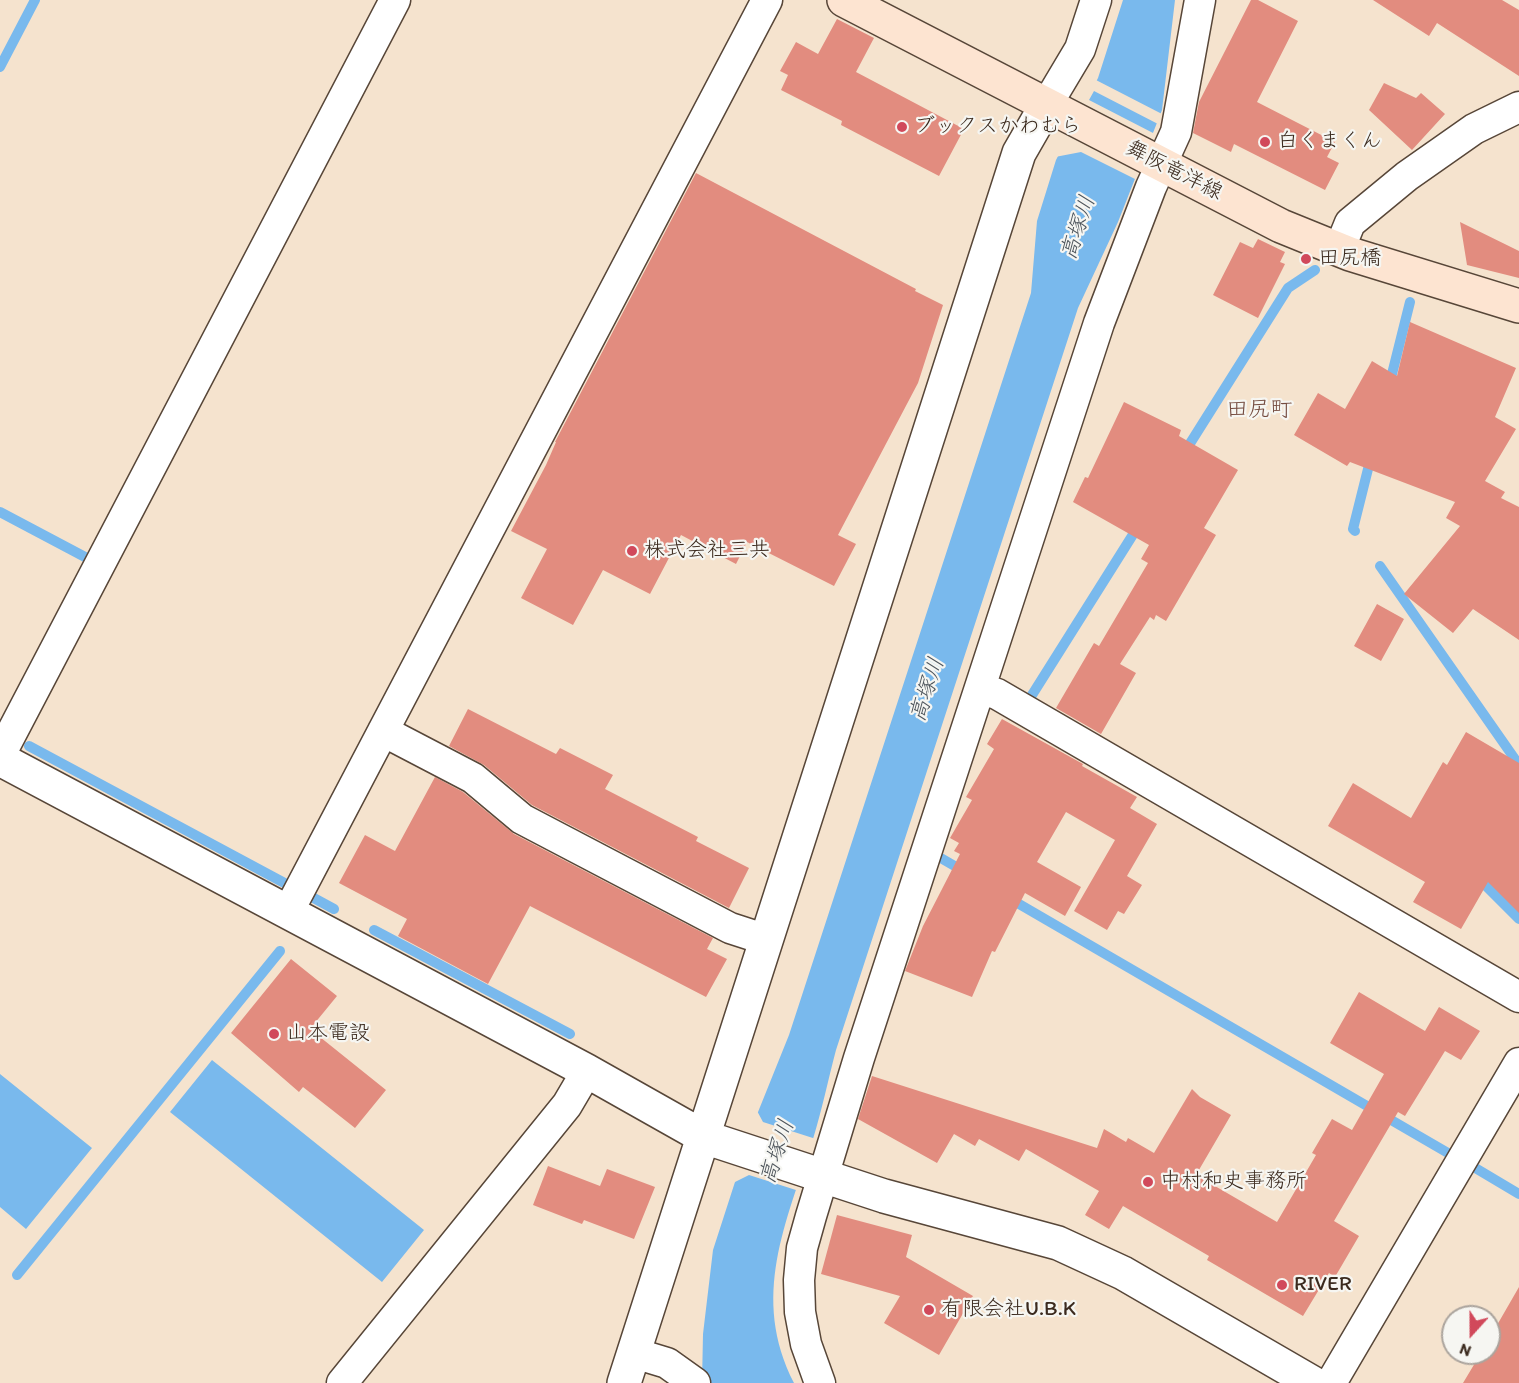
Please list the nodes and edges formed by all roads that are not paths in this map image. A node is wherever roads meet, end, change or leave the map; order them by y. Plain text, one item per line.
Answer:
1 (395, 0) edge
2 (767, 0) edge
3 (844, 0) edge
4 (1096, 0) edge
5 (1200, 0) edge
6 (1519, 106) edge
7 (1057, 112) junction
8 (1155, 161) junction
9 (1339, 250) junction
10 (1519, 306) edge
11 (980, 688) junction
12 (383, 731) junction
13 (1, 761) edge
14 (288, 912) junction
15 (767, 940) junction
16 (1519, 997) edge
17 (586, 1071) junction
18 (1515, 1079) edge
19 (704, 1137) junction
20 (820, 1175) junction
21 (634, 1353) junction
22 (693, 1382) edge
23 (342, 1383) edge
24 (624, 1383) edge
25 (820, 1383) edge
26 (1313, 1383) edge
27 (1331, 1383) edge

1 - 13 street
2 - 12 street
3 - 7 main road, 舞阪竜洋線
4 - 7 street
5 - 8 street
6 - 9 street
7 - 8 main road, 舞阪竜洋線
7 - 15 street
8 - 9 main road, 舞阪竜洋線
8 - 11 street
9 - 10 main road, 舞阪竜洋線
11 - 16 street
11 - 20 street
12 - 14 street
12 - 15 street
13 - 14 street
14 - 17 street
15 - 19 street
17 - 19 street
17 - 23 street
18 - 27 street
19 - 20 street
19 - 21 street
20 - 25 street
20 - 26 street
21 - 22 street
21 - 24 street

